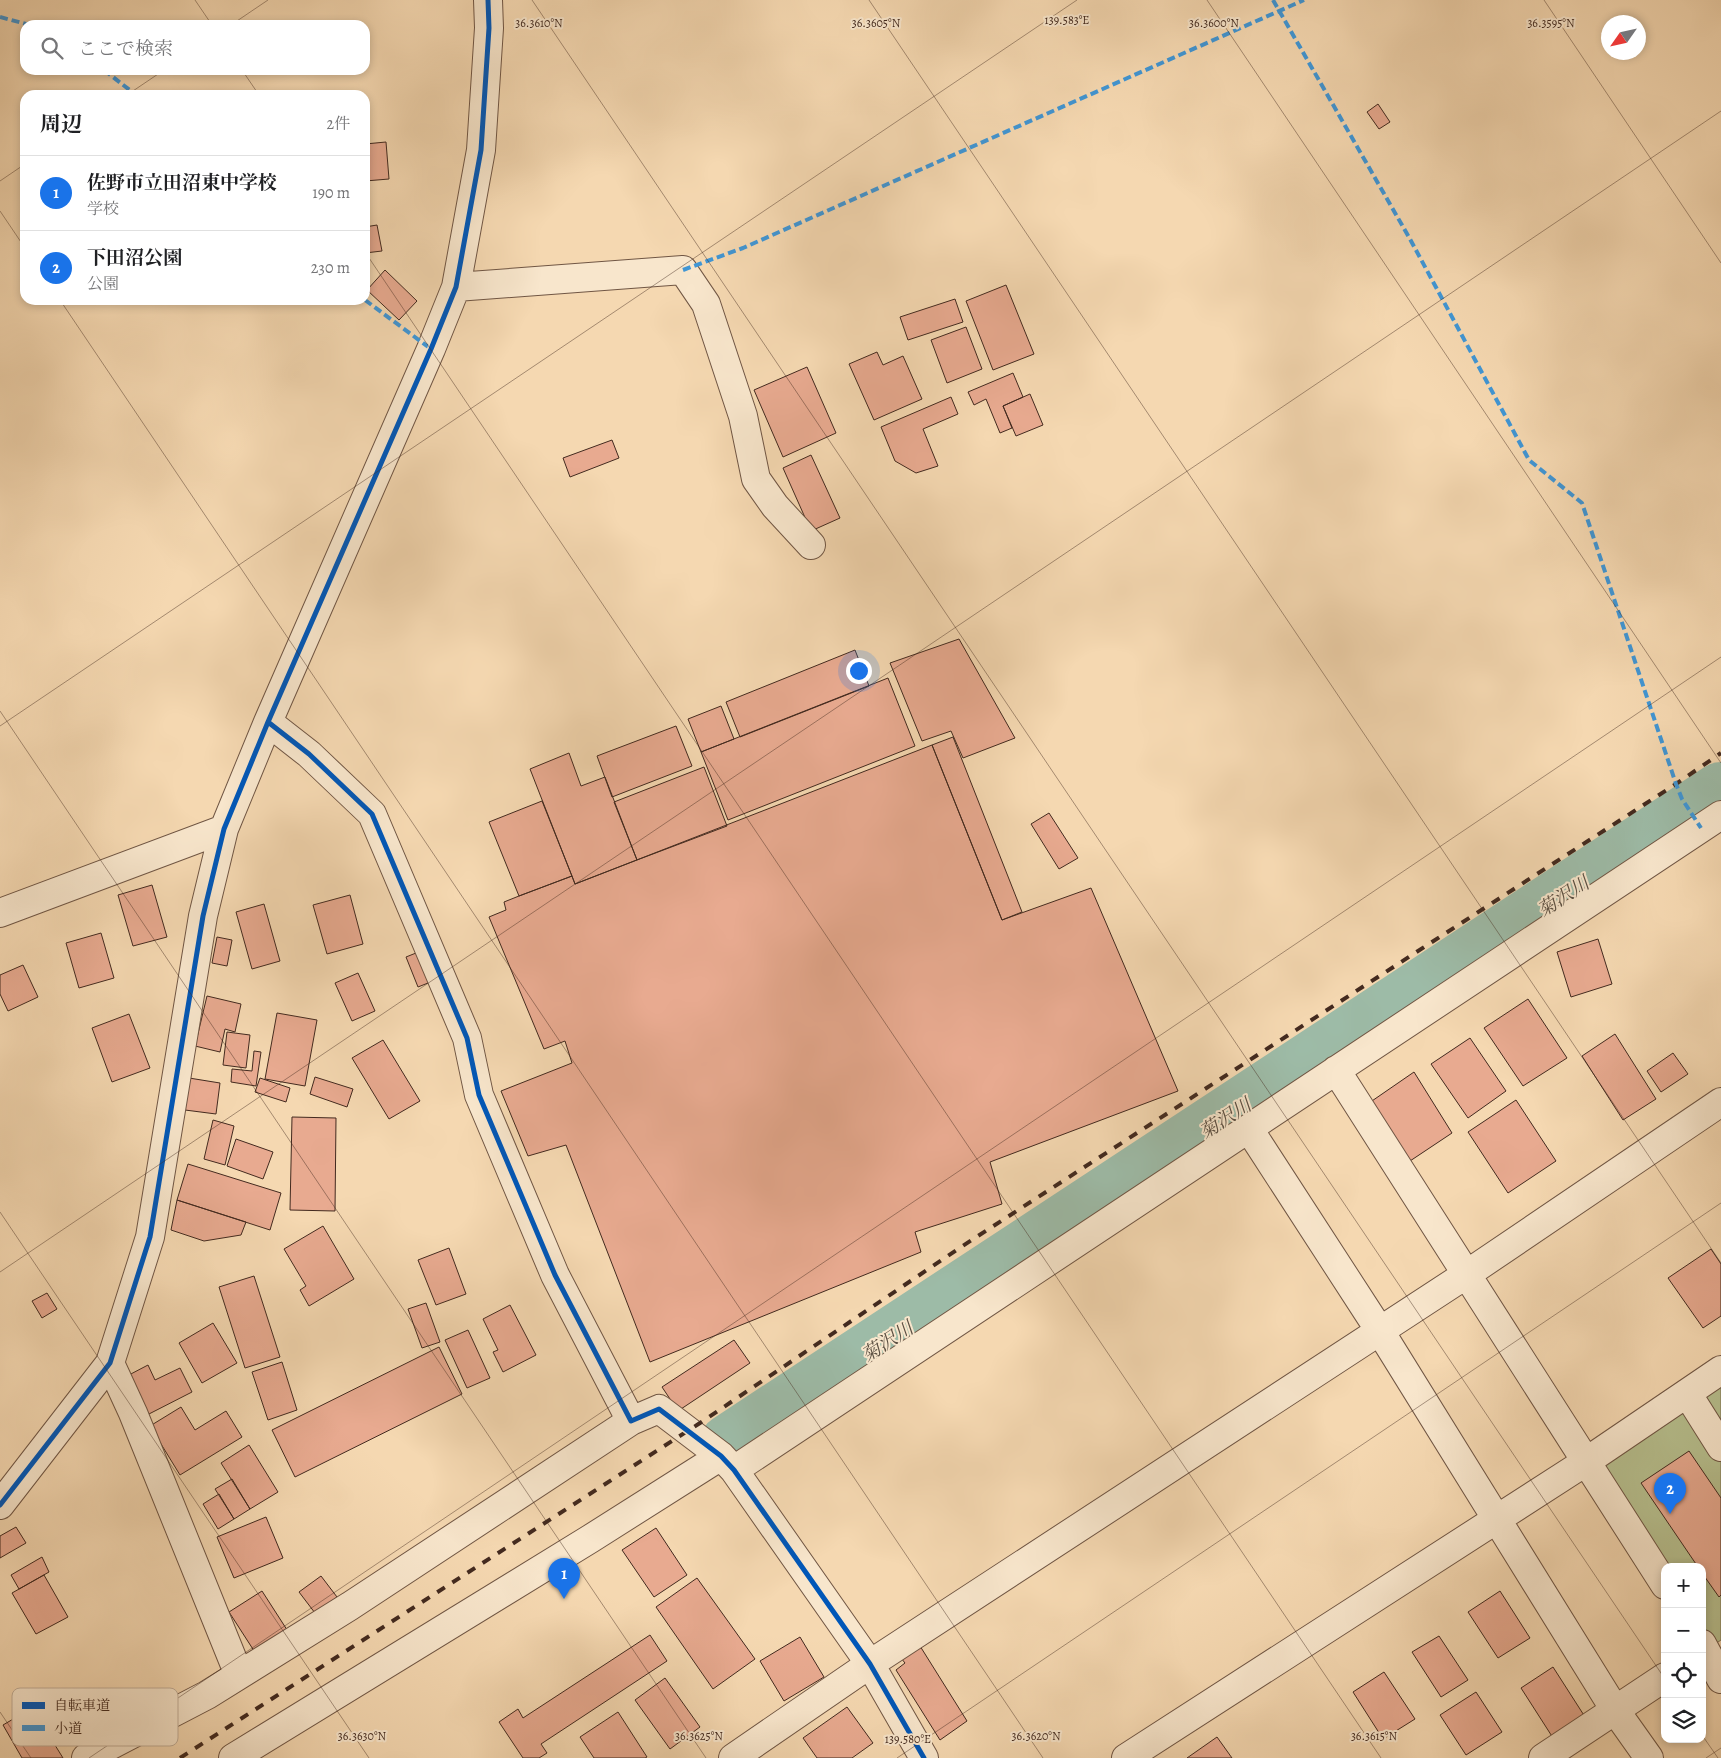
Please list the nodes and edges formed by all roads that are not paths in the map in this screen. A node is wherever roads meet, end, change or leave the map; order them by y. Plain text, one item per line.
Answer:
1 (488, 0) edge
2 (456, 287) junction
3 (811, 545) dead end
4 (268, 722) junction
5 (1721, 815) edge
6 (224, 828) junction
7 (0, 913) edge
8 (1336, 1070) junction
9 (1721, 1102) edge
10 (1249, 1130) junction
11 (1467, 1274) junction
12 (1380, 1331) junction
13 (110, 1363) junction
14 (1721, 1370) edge
15 (1687, 1393) junction
16 (631, 1421) junction
17 (1721, 1447) edge
18 (1586, 1461) junction
19 (728, 1463) junction
20 (0, 1504) edge
21 (1496, 1520) junction
22 (1661, 1578) edge
23 (1708, 1646) edge
24 (870, 1664) junction
25 (239, 1675) junction
26 (1721, 1679) edge
27 (1661, 1680) edge
28 (178, 1710) edge
29 (1615, 1710) junction
30 (109, 1746) edge
31 (1133, 1756) edge
32 (86, 1758) edge
33 (232, 1758) edge
34 (733, 1758) edge
35 (924, 1758) edge
36 (1543, 1758) edge
37 (1649, 1758) edge

1 - 2 street
2 - 3 street
2 - 4 street
4 - 6 street
4 - 16 street
5 - 8 street
6 - 7 street
6 - 13 street
8 - 10 street
8 - 11 street
9 - 11 street
10 - 12 street
10 - 19 street
11 - 12 street
11 - 18 street
12 - 21 street
12 - 24 street
13 - 20 street
13 - 25 street
14 - 15 street
15 - 17 street
15 - 18 street
16 - 19 street
16 - 25 street
18 - 21 street
18 - 22 street
19 - 24 street
19 - 33 street
21 - 29 street
21 - 31 street
23 - 26 street
24 - 34 street
24 - 35 street
25 - 28 street
27 - 29 street
29 - 36 street
29 - 37 street
30 - 32 street

